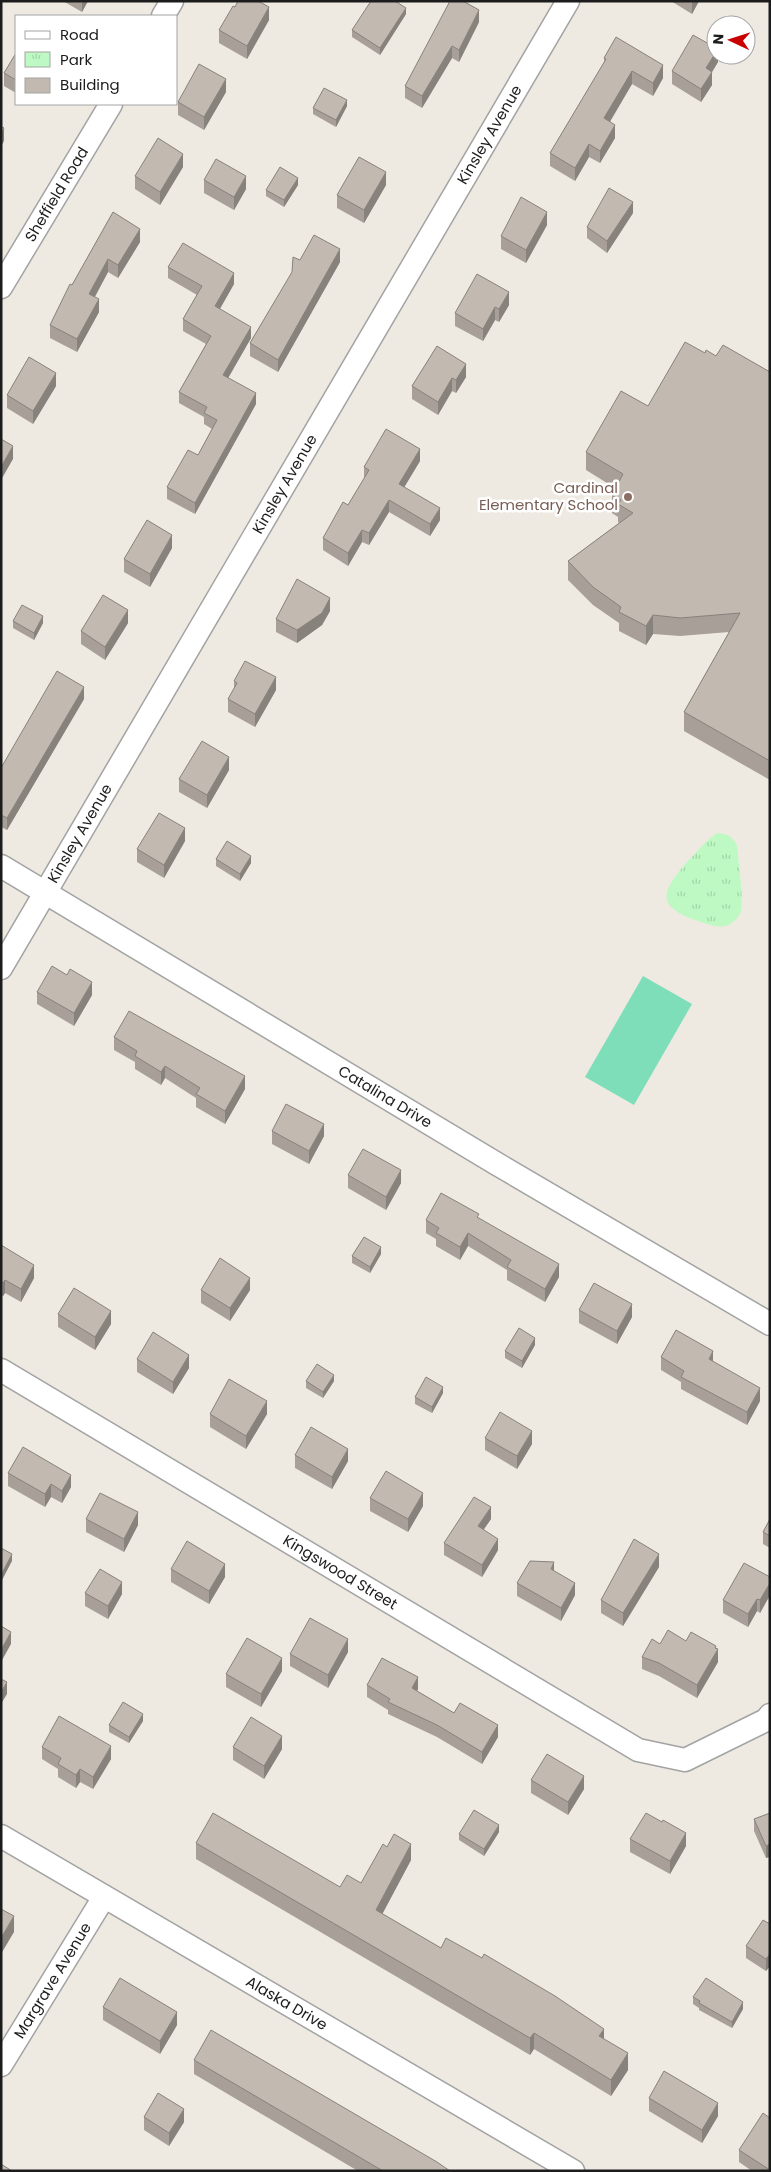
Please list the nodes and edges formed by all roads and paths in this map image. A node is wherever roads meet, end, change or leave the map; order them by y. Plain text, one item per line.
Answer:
1 (172, 1) edge
2 (568, 1) edge
3 (164, 15) edge
4 (110, 105) edge
5 (1, 287) edge
6 (1, 866) edge
7 (46, 892) junction
8 (1, 968) edge
9 (770, 1324) edge
10 (1, 1370) edge
11 (770, 1714) edge
12 (1, 1836) edge
13 (104, 1897) junction
14 (1, 2065) edge
15 (573, 2171) edge

1 - 3 street
2 - 7 street, Kinsley Avenue
4 - 5 street, Sheffield Road
6 - 7 street, Catalina Drive
7 - 8 street, Kinsley Avenue
7 - 9 street, Catalina Drive
10 - 11 street, Kingswood Street
12 - 13 street, Alaska Drive
13 - 14 street, Margrave Avenue
13 - 15 street, Alaska Drive

